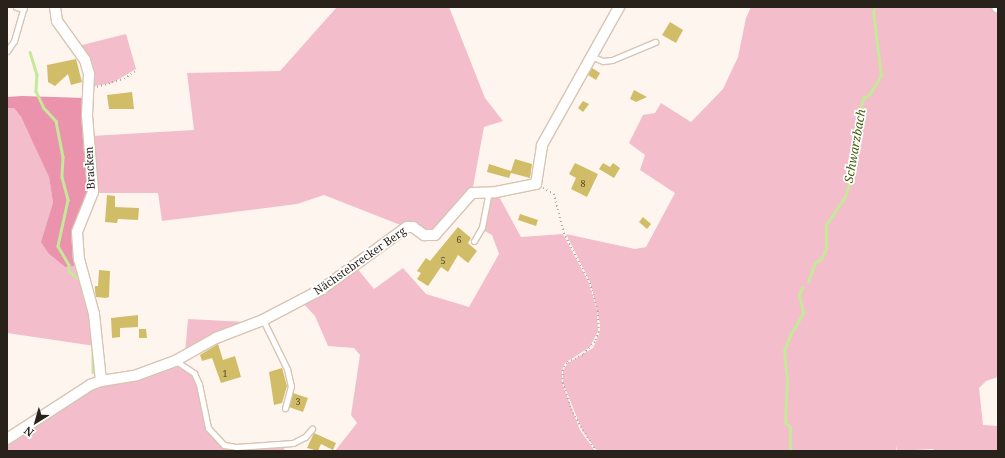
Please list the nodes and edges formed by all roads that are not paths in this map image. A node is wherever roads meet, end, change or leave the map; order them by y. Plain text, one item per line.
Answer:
1 (16, 7) edge
2 (55, 7) edge
3 (619, 7) edge
4 (24, 8) edge
5 (655, 42) dead end
6 (7, 50) edge
7 (593, 57) junction
8 (489, 192) junction
9 (474, 241) dead end
10 (263, 320) junction
11 (175, 361) junction
12 (101, 381) junction
13 (285, 408) dead end
14 (312, 429) dead end
15 (7, 439) edge

1 - 4 lane
2 - 12 street, Bracken
3 - 7 street
4 - 6 lane
5 - 7 lane
7 - 8 street, Nächstebrecker Berg
8 - 9 lane
8 - 10 street, Nächstebrecker Berg
10 - 11 street, Nächstebrecker Berg
10 - 13 lane
11 - 12 street, Nächstebrecker Berg
11 - 14 lane
12 - 15 street, Nächstebrecker Berg

